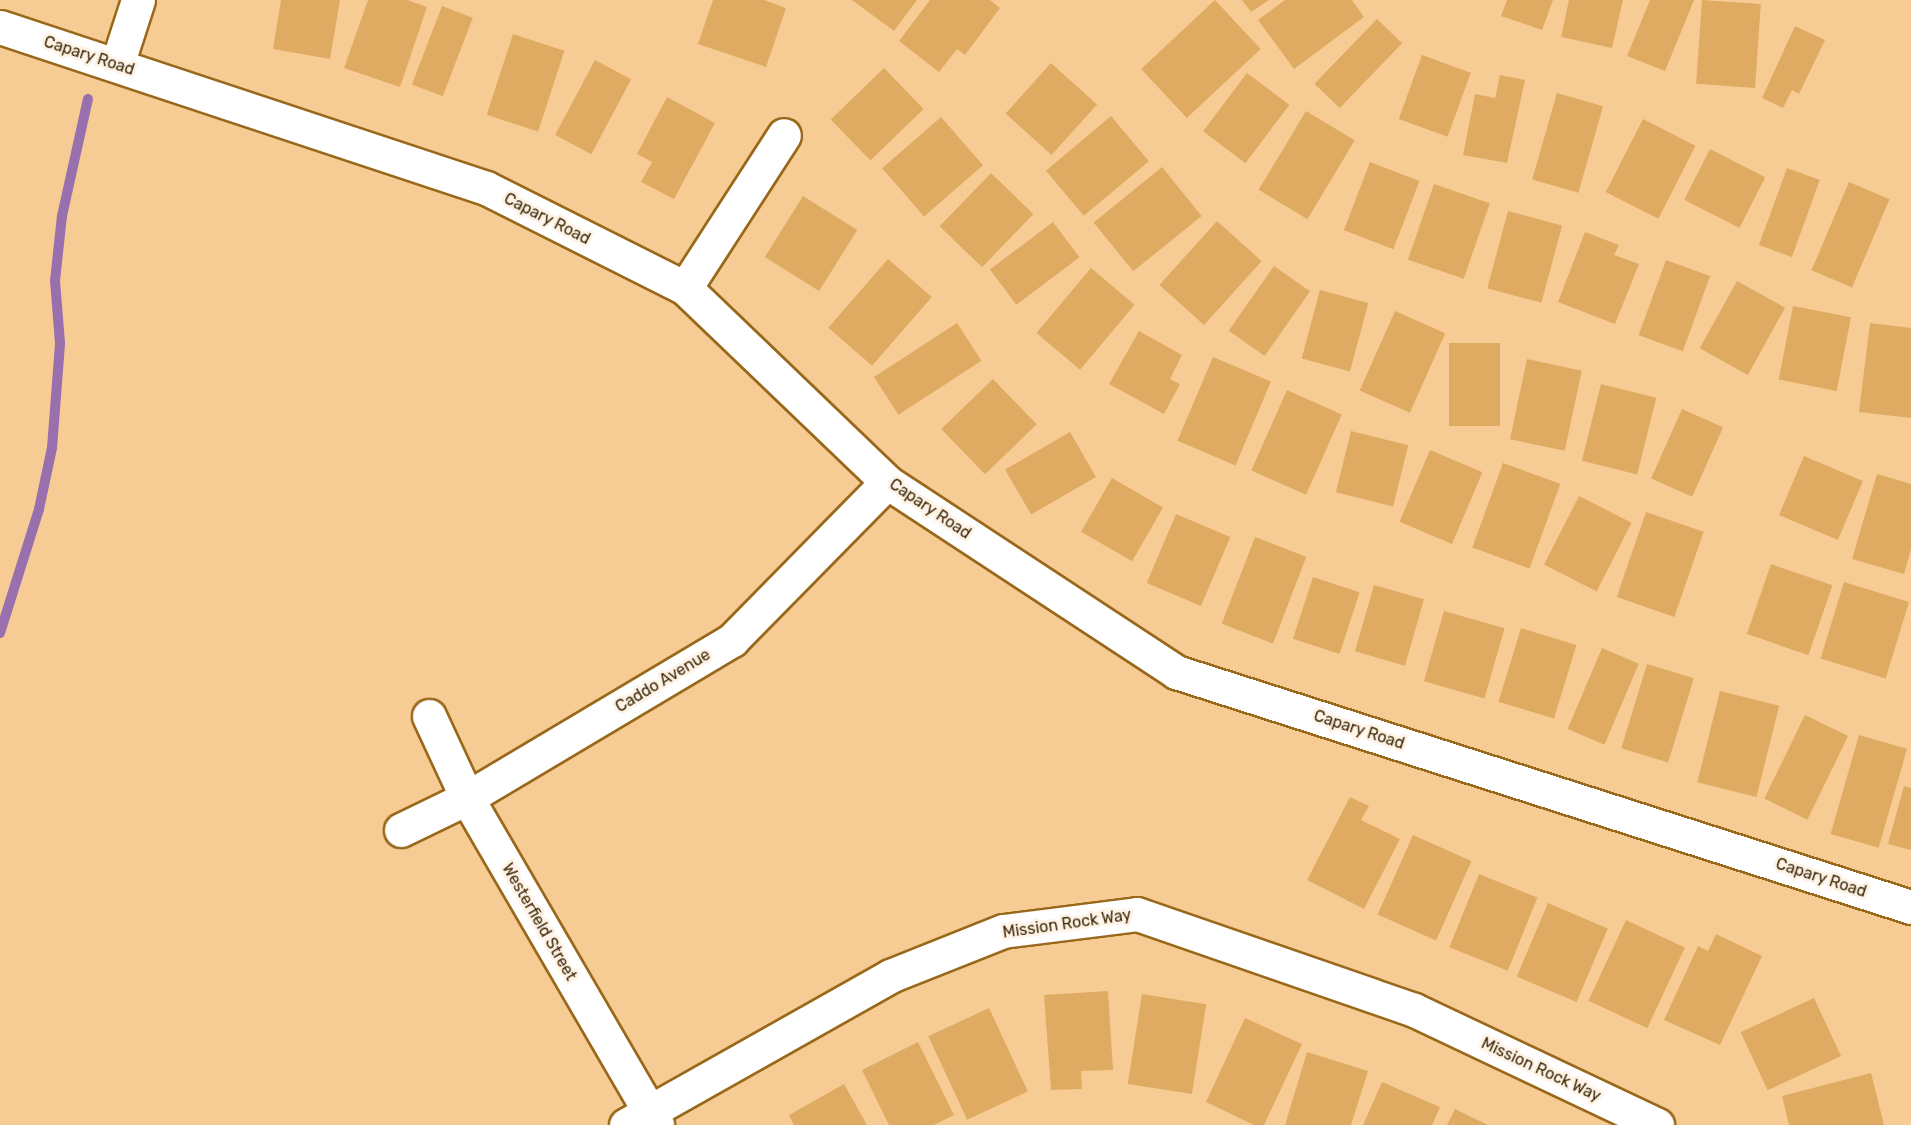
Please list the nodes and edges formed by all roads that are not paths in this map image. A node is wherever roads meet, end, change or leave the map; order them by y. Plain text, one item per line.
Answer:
1 (138, 0) edge
2 (0, 27) edge
3 (117, 65) junction
4 (784, 135) dead end
5 (685, 288) junction
6 (887, 482) junction
7 (429, 716) dead end
8 (467, 798) junction
9 (401, 830) dead end
10 (1911, 907) edge
11 (644, 1121) edge
12 (1657, 1125) edge

1 - 3 street
2 - 3 street, Capary Road
3 - 5 street, Capary Road
4 - 5 street
5 - 6 street, Capary Road
6 - 8 street, Caddo Avenue
6 - 10 street, Capary Road
7 - 8 street, Westerfield Street
8 - 9 street, Caddo Avenue
8 - 11 street, Westerfield Street
11 - 12 street, Mission Rock Way

